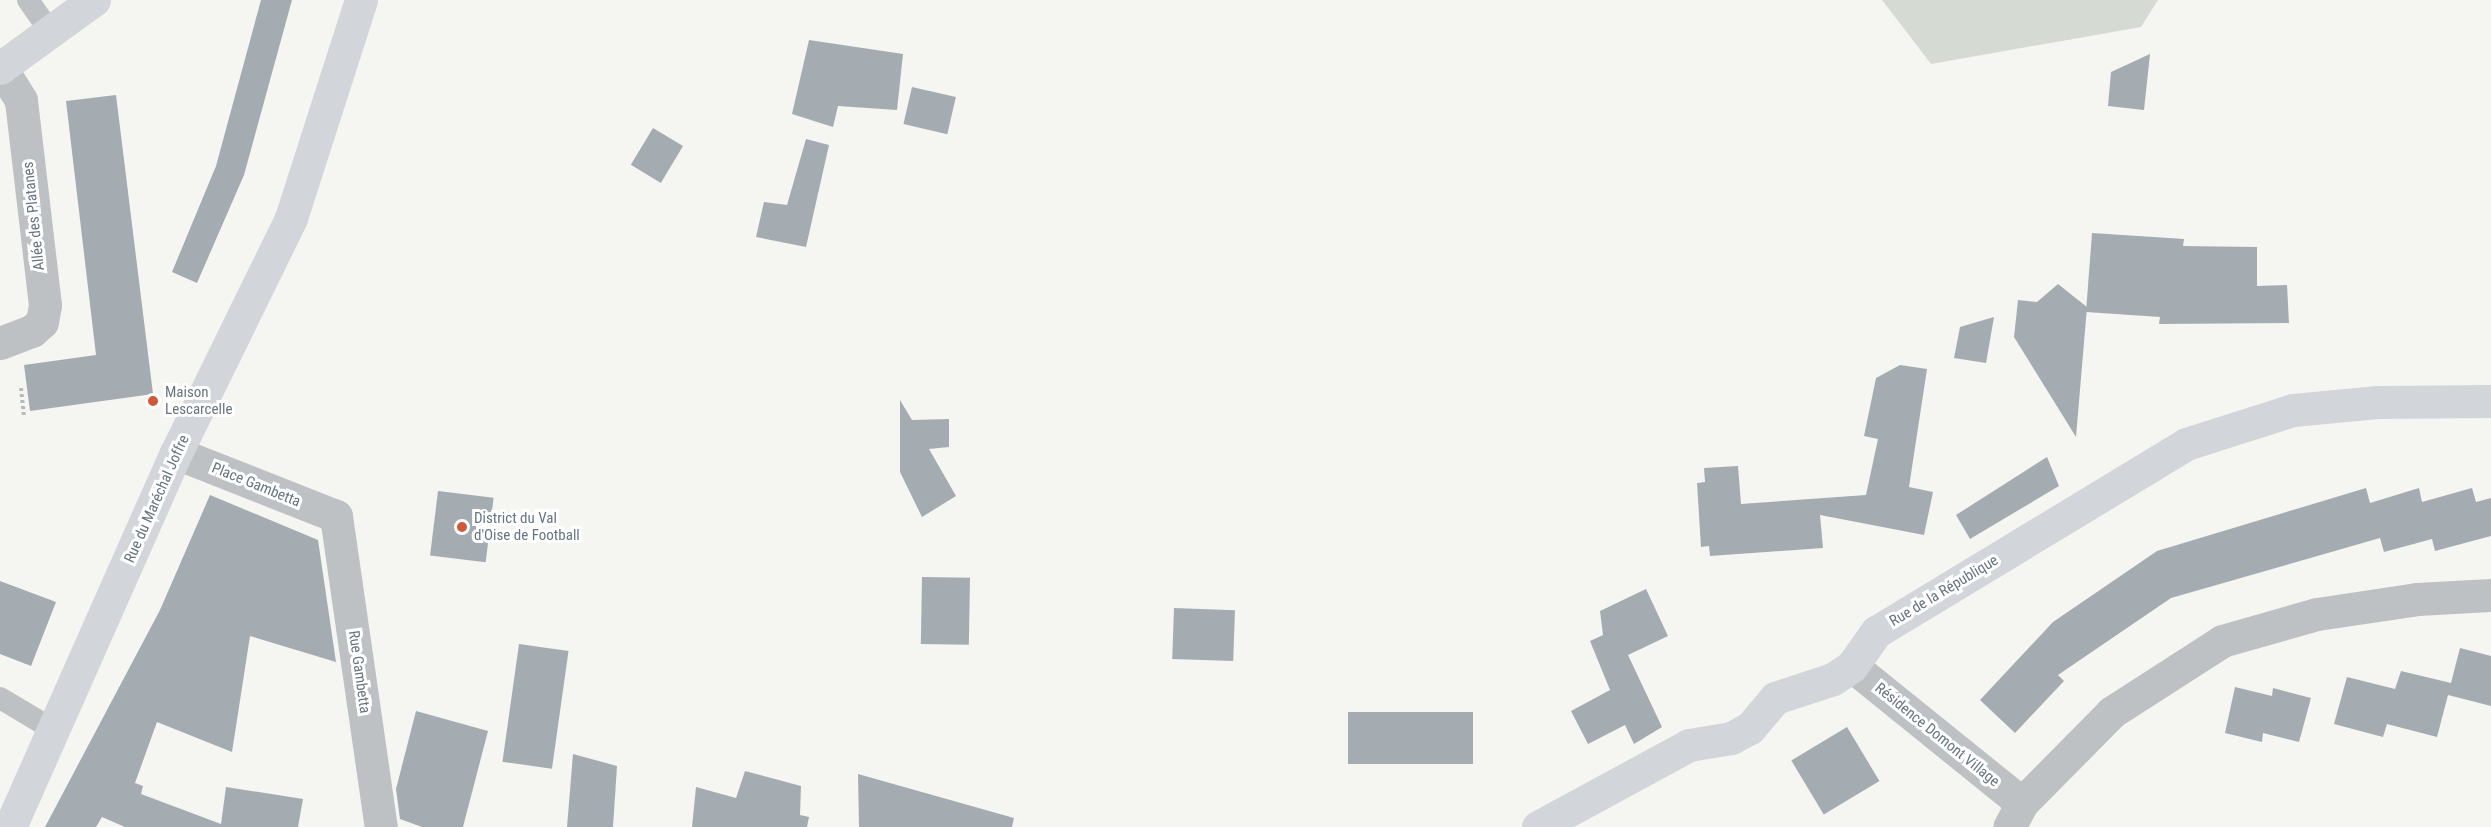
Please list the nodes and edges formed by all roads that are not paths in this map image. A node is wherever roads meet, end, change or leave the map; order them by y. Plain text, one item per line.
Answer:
1 (28, 0) edge
2 (94, 0) edge
3 (361, 0) edge
4 (51, 33) junction
5 (0, 68) edge
6 (0, 343) edge
7 (2491, 401) edge
8 (177, 453) junction
9 (336, 516) joint
10 (2491, 595) edge
11 (1852, 666) junction
12 (0, 699) edge
13 (57, 732) junction
14 (2016, 815) edge
15 (10, 827) edge
16 (381, 827) edge
17 (1538, 827) edge

1 - 4 lane
2 - 4 street
3 - 8 street, Rue du Maréchal Joffre
4 - 5 street
5 - 6 street, Allée des Platanes
7 - 11 street, Rue de la République
8 - 9 street, Place Gambetta
8 - 13 street, Rue du Maréchal Joffre
9 - 16 street, Rue Gambetta
10 - 14 street, Résidence Domont Village
11 - 14 street, Résidence Domont Village
11 - 17 street, Rue de la République
12 - 13 lane
13 - 15 street, Rue du Maréchal Joffre

